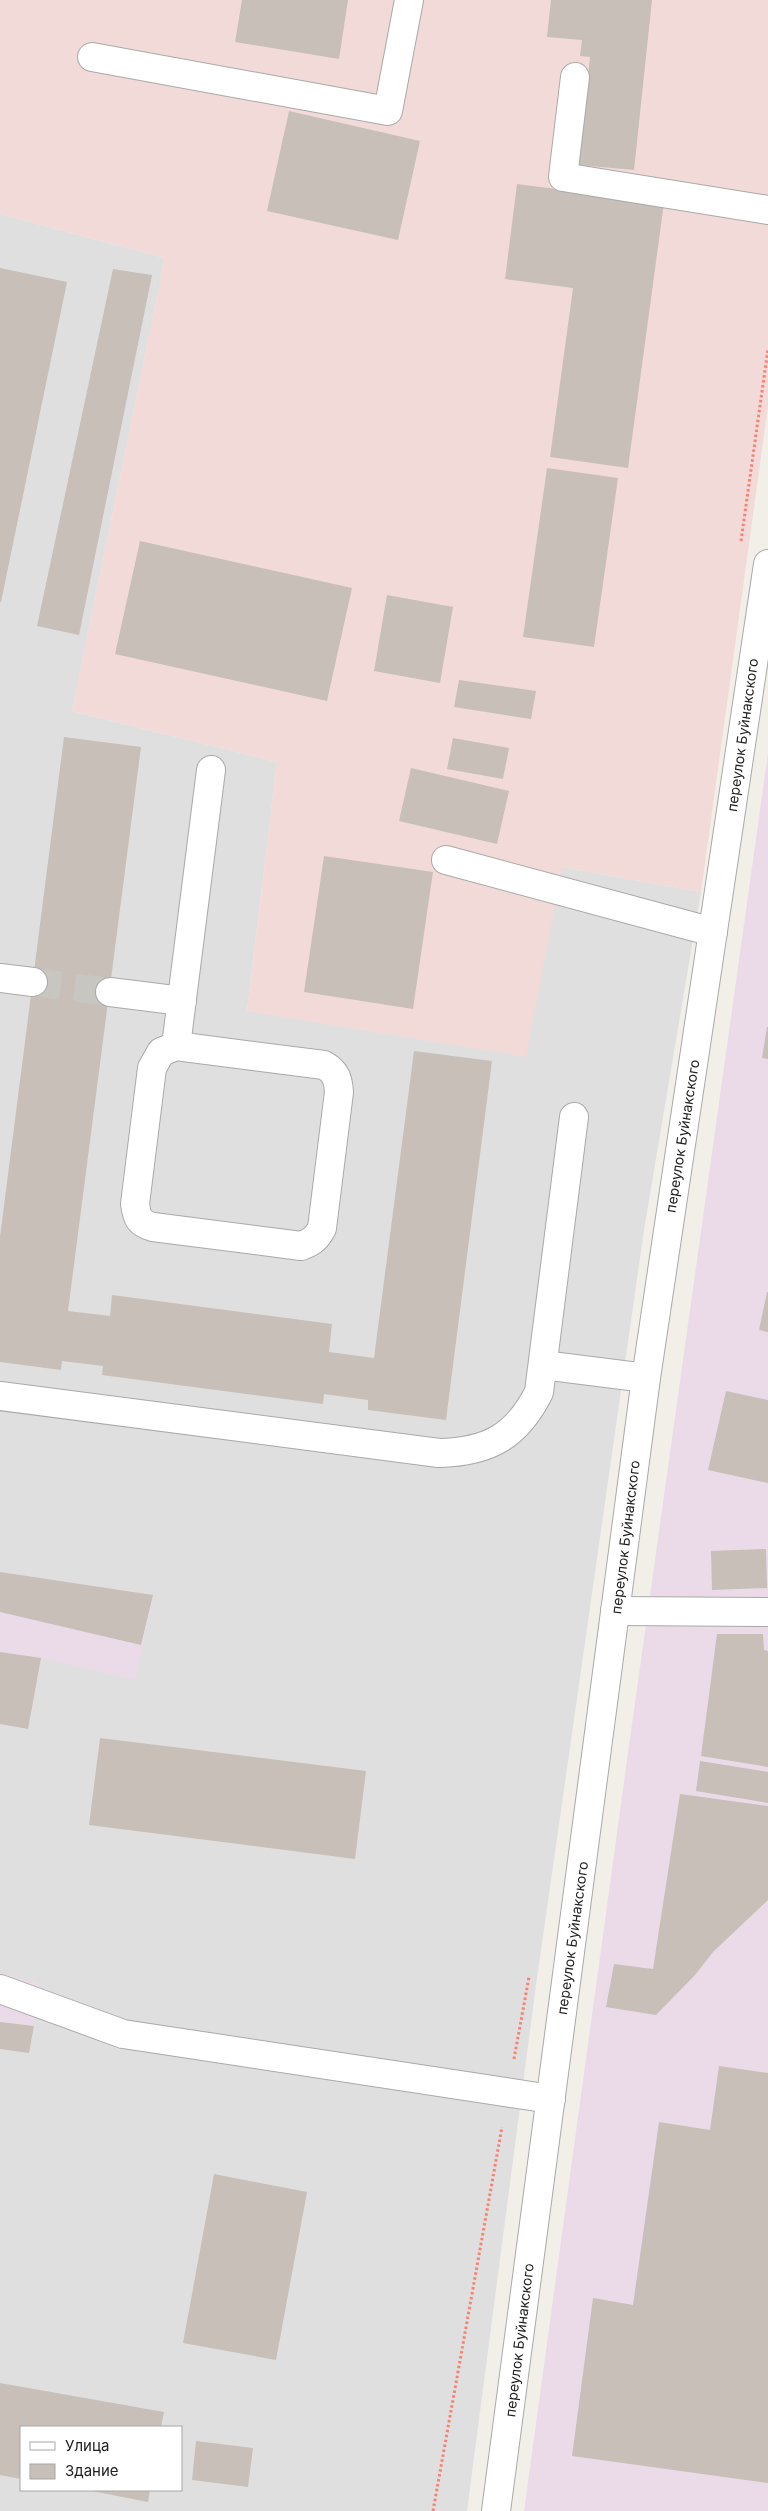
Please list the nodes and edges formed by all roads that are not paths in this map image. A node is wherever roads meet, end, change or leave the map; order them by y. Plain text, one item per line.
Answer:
1 (409, 0) edge
2 (92, 56) dead end
3 (575, 77) dead end
4 (768, 210) edge
5 (768, 564) edge
6 (212, 770) dead end
7 (446, 860) dead end
8 (713, 932) junction
9 (0, 978) edge
10 (33, 982) tunnel mouth
11 (110, 992) tunnel mouth
12 (182, 1001) junction
13 (176, 1046) junction
14 (574, 1117) dead end
15 (543, 1364) junction
16 (646, 1378) junction
17 (0, 1396) edge
18 (615, 1611) junction
19 (768, 1612) edge
20 (0, 1989) edge
21 (551, 2099) junction
22 (496, 2511) edge

1 - 2 street
3 - 4 street
5 - 8 street, переулок Буйнакского
6 - 12 street
7 - 8 street
8 - 16 street, переулок Буйнакского
9 - 10 street
11 - 12 street
12 - 13 street
13 - 13 street
14 - 15 street
15 - 16 street
15 - 17 street
16 - 18 street, переулок Буйнакского
18 - 19 street
18 - 21 street, переулок Буйнакского
20 - 21 street
21 - 22 street, переулок Буйнакского

